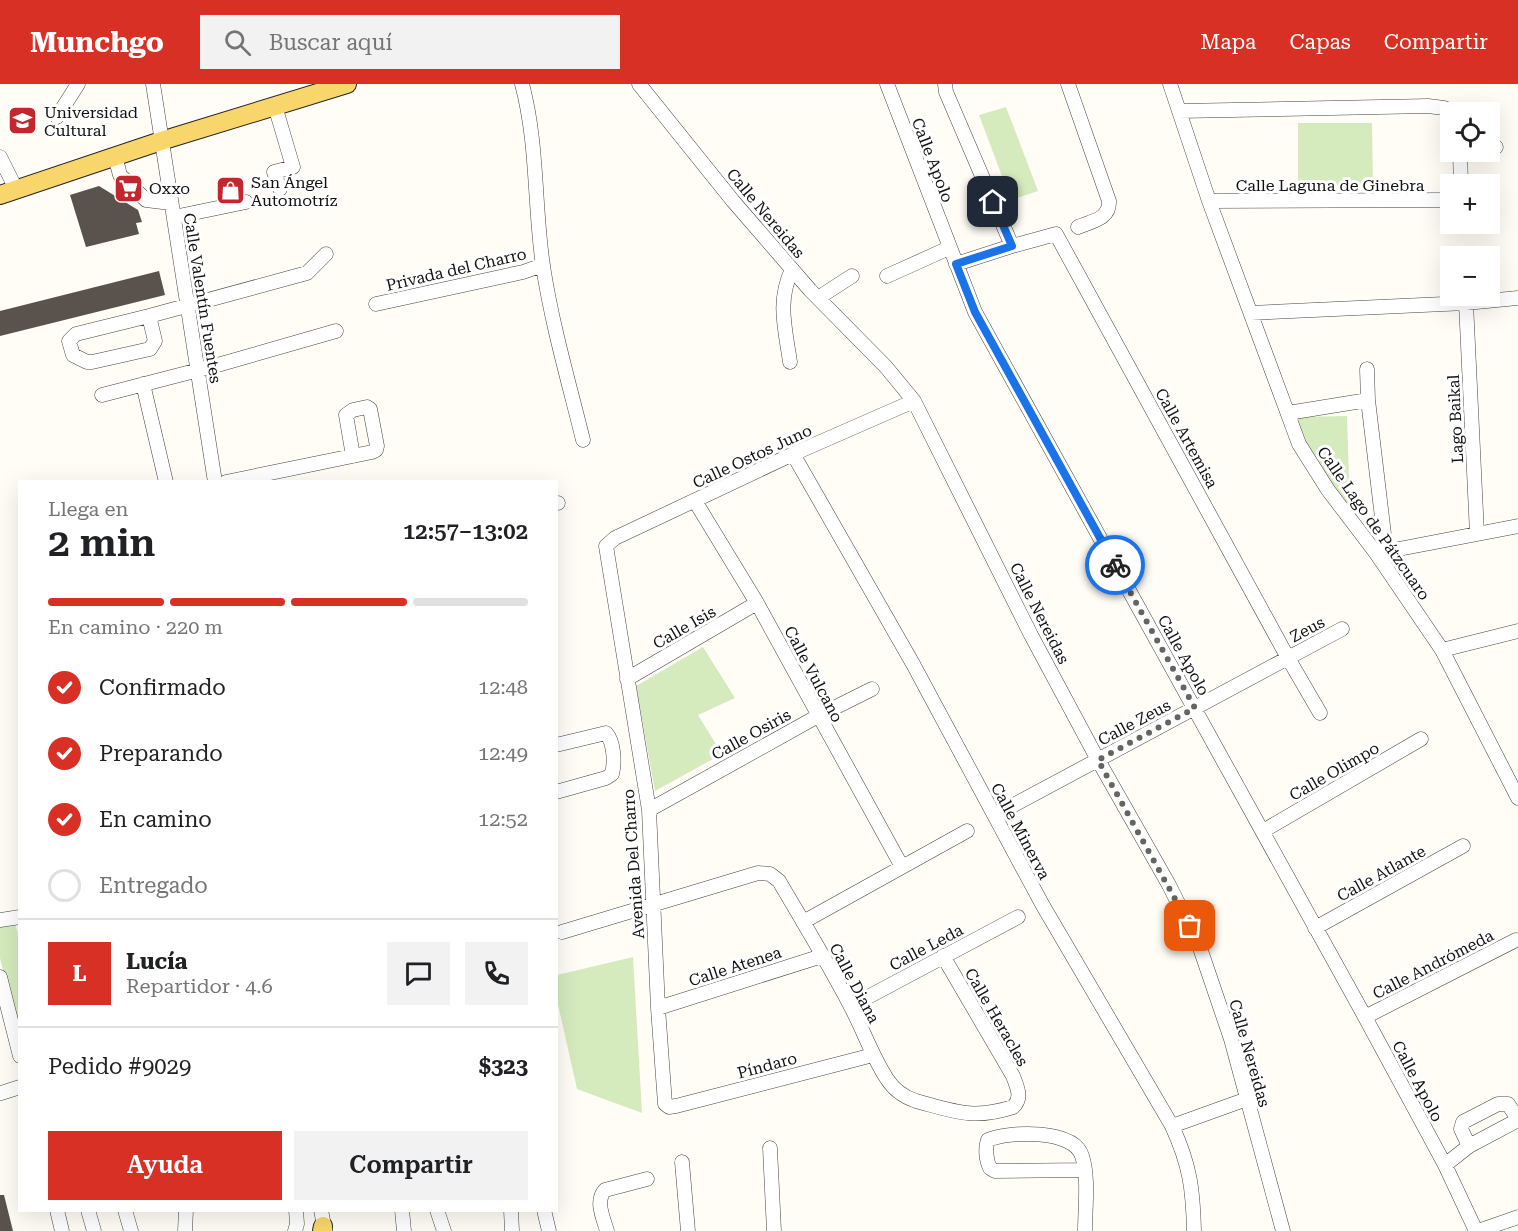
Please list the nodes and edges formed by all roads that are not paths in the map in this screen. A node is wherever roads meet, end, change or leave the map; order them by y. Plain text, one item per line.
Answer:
1 (78, 84) edge
2 (153, 84) edge
3 (522, 84) edge
4 (639, 84) edge
5 (887, 84) edge
6 (945, 84) edge
7 (1068, 84) edge
8 (1170, 84) edge
9 (336, 86) edge
10 (275, 106) junction
11 (1440, 108) edge
12 (1179, 111) junction
13 (57, 117) dead end
14 (161, 141) junction
15 (115, 156) junction
16 (0, 157) edge
17 (279, 189) dead end
18 (8, 192) edge
19 (1440, 200) edge
20 (1209, 201) junction
21 (171, 202) junction
22 (246, 202) dead end
23 (174, 217) junction
24 (1078, 227) dead end
25 (1012, 246) junction
26 (949, 248) junction
27 (326, 254) dead end
28 (956, 264) junction
29 (543, 266) junction
30 (792, 269) junction
31 (852, 276) dead end
32 (887, 276) dead end
33 (818, 298) junction
34 (1518, 298) edge
35 (1500, 300) edge
36 (376, 304) dead end
37 (1440, 304) edge
38 (187, 306) junction
39 (1466, 306) edge
40 (1251, 313) junction
41 (149, 316) junction
42 (336, 331) dead end
43 (790, 362) dead end
44 (1367, 369) dead end
45 (197, 370) junction
46 (143, 384) junction
47 (102, 395) dead end
48 (1368, 400) junction
49 (914, 401) junction
50 (1288, 412) junction
51 (584, 440) dead end
52 (793, 454) junction
53 (353, 456) dead end
54 (166, 480) edge
55 (215, 480) edge
56 (236, 480) edge
57 (695, 501) junction
58 (1518, 526) edge
59 (1477, 534) junction
60 (606, 546) joint
61 (1381, 552) junction
62 (757, 603) junction
63 (1342, 628) dead end
64 (1518, 632) edge
65 (1442, 650) junction
66 (1288, 658) junction
67 (627, 679) junction
68 (872, 689) dead end
69 (1195, 708) junction
70 (1320, 713) dead end
71 (818, 716) junction
72 (1421, 740) dead end
73 (558, 745) edge
74 (1098, 760) junction
75 (558, 791) edge
76 (1518, 798) edge
77 (649, 810) junction
78 (994, 815) junction
79 (966, 831) dead end
80 (1263, 831) junction
81 (1463, 846) dead end
82 (901, 865) junction
83 (653, 905) junction
84 (18, 917) edge
85 (1018, 917) dead end
86 (0, 920) edge
87 (803, 922) junction
88 (1315, 928) junction
89 (562, 932) dead end
90 (1516, 940) dead end
91 (822, 956) junction
92 (943, 956) junction
93 (0, 977) edge
94 (851, 1006) junction
95 (658, 1008) junction
96 (1365, 1017) junction
97 (18, 1048) edge
98 (873, 1055) junction
99 (18, 1088) edge
100 (1, 1093) edge
101 (1247, 1099) junction
102 (916, 1101) joint
103 (669, 1107) joint
104 (1518, 1119) edge
105 (1172, 1126) junction
106 (1469, 1146) junction
107 (770, 1148) dead end
108 (682, 1162) dead end
109 (1445, 1165) junction
110 (1085, 1170) junction
111 (647, 1179) dead end
112 (57, 1212) edge
113 (89, 1212) edge
114 (126, 1212) edge
115 (186, 1212) edge
116 (296, 1212) edge
117 (402, 1212) edge
118 (438, 1212) edge
119 (511, 1212) edge
120 (544, 1212) edge
121 (1518, 1217) edge
122 (62, 1231) edge
123 (94, 1231) edge
124 (131, 1231) edge
125 (185, 1231) edge
126 (295, 1231) edge
127 (405, 1231) edge
128 (444, 1231) edge
129 (512, 1231) edge
130 (549, 1231) edge
131 (607, 1231) edge
132 (688, 1231) edge
133 (774, 1231) edge
134 (1085, 1231) edge
135 (1194, 1231) edge
136 (1283, 1231) edge
137 (1477, 1231) edge

1 - 13 street
2 - 14 street, Calle Valentín Fuentes
3 - 29 street
4 - 30 street, Calle Nereidas
5 - 26 street, Calle Apolo
6 - 25 street
7 - 24 street
8 - 12 street, Calle Lago de Pátzcuaro
9 - 10 main road
10 - 14 main road
10 - 17 street
11 - 12 street
12 - 20 street, Calle Lago de Pátzcuaro
14 - 15 main road
14 - 21 street, Calle Valentín Fuentes
15 - 18 main road
15 - 21 street
16 - 18 street
19 - 20 street, Calle Laguna de Ginebra
20 - 40 street, Calle Lago de Pátzcuaro
21 - 23 street, Calle Valentín Fuentes
22 - 23 street
23 - 38 street, Calle Valentín Fuentes
25 - 28 street
25 - 66 street, Calle Artemisa
26 - 28 street, Calle Apolo
26 - 32 street
27 - 38 street
28 - 69 street, Calle Apolo
29 - 36 street, Privada del Charro
29 - 51 street
30 - 33 street, Calle Nereidas
30 - 43 street
31 - 33 street
33 - 49 street, Calle Nereidas
34 - 35 street
37 - 40 street
38 - 41 street
38 - 45 street, Calle Valentín Fuentes
39 - 59 street, Lago Baikal
40 - 50 street, Calle Lago de Pátzcuaro
41 - 41 street
42 - 45 street
44 - 48 street
45 - 46 street
45 - 55 street, Calle Valentín Fuentes
46 - 47 street
46 - 54 street
48 - 50 street
48 - 61 street
49 - 52 street, Calle Ostos Juno
49 - 74 street, Calle Nereidas
50 - 61 street, Calle Lago de Pátzcuaro
52 - 57 street, Calle Ostos Juno
52 - 78 street, Calle Minerva
53 - 56 street
57 - 60 street, Calle Ostos Juno
57 - 62 street, Calle Vulcano
58 - 59 street
59 - 61 street
60 - 67 street, Avenida Del Charro
61 - 65 street, Calle Lago de Pátzcuaro
62 - 67 street, Calle Isis
62 - 71 street, Calle Vulcano
63 - 66 street, Zeus
64 - 65 street
65 - 76 street, Calle Lago de Pátzcuaro
66 - 69 street, Calle Zeus
66 - 70 street, Calle Artemisa
67 - 77 street, Avenida Del Charro
68 - 71 street, Calle Osiris
69 - 74 street, Calle Zeus
69 - 80 street, Calle Apolo
71 - 77 street, Calle Osiris
71 - 82 street, Calle Vulcano
72 - 80 street, Calle Olimpo
73 - 75 street
74 - 78 street, Calle Zeus
74 - 101 street, Calle Nereidas
77 - 83 street, Avenida Del Charro
78 - 105 street, Calle Minerva
79 - 82 street
80 - 88 street, Calle Apolo
81 - 88 street, Calle Atlante
82 - 87 street
83 - 87 street, Calle Diana
83 - 89 street
83 - 95 street, Avenida Del Charro
84 - 86 street
85 - 92 street, Calle Leda
87 - 91 street, Calle Diana
88 - 96 street, Calle Apolo
90 - 96 street, Calle Andrómeda
91 - 94 street, Calle Diana
91 - 95 street, Calle Atenea
92 - 94 street, Calle Leda
92 - 102 street, Calle Heracles
93 - 97 street
94 - 98 street, Calle Diana
95 - 103 street, Avenida Del Charro
96 - 109 street, Calle Apolo
98 - 102 street, Calle Diana
98 - 103 street, Píndaro
99 - 100 street
101 - 105 street
101 - 136 street, Calle Nereidas
104 - 106 street
104 - 106 street
105 - 135 street, Calle Minerva
106 - 109 street
107 - 133 street
108 - 132 street
109 - 137 street, Calle Apolo
110 - 110 street
110 - 134 street
111 - 131 street
112 - 122 street
113 - 123 street
114 - 124 street
115 - 125 street
116 - 126 street
117 - 127 street
118 - 128 street
119 - 129 street
120 - 130 street
121 - 137 street

